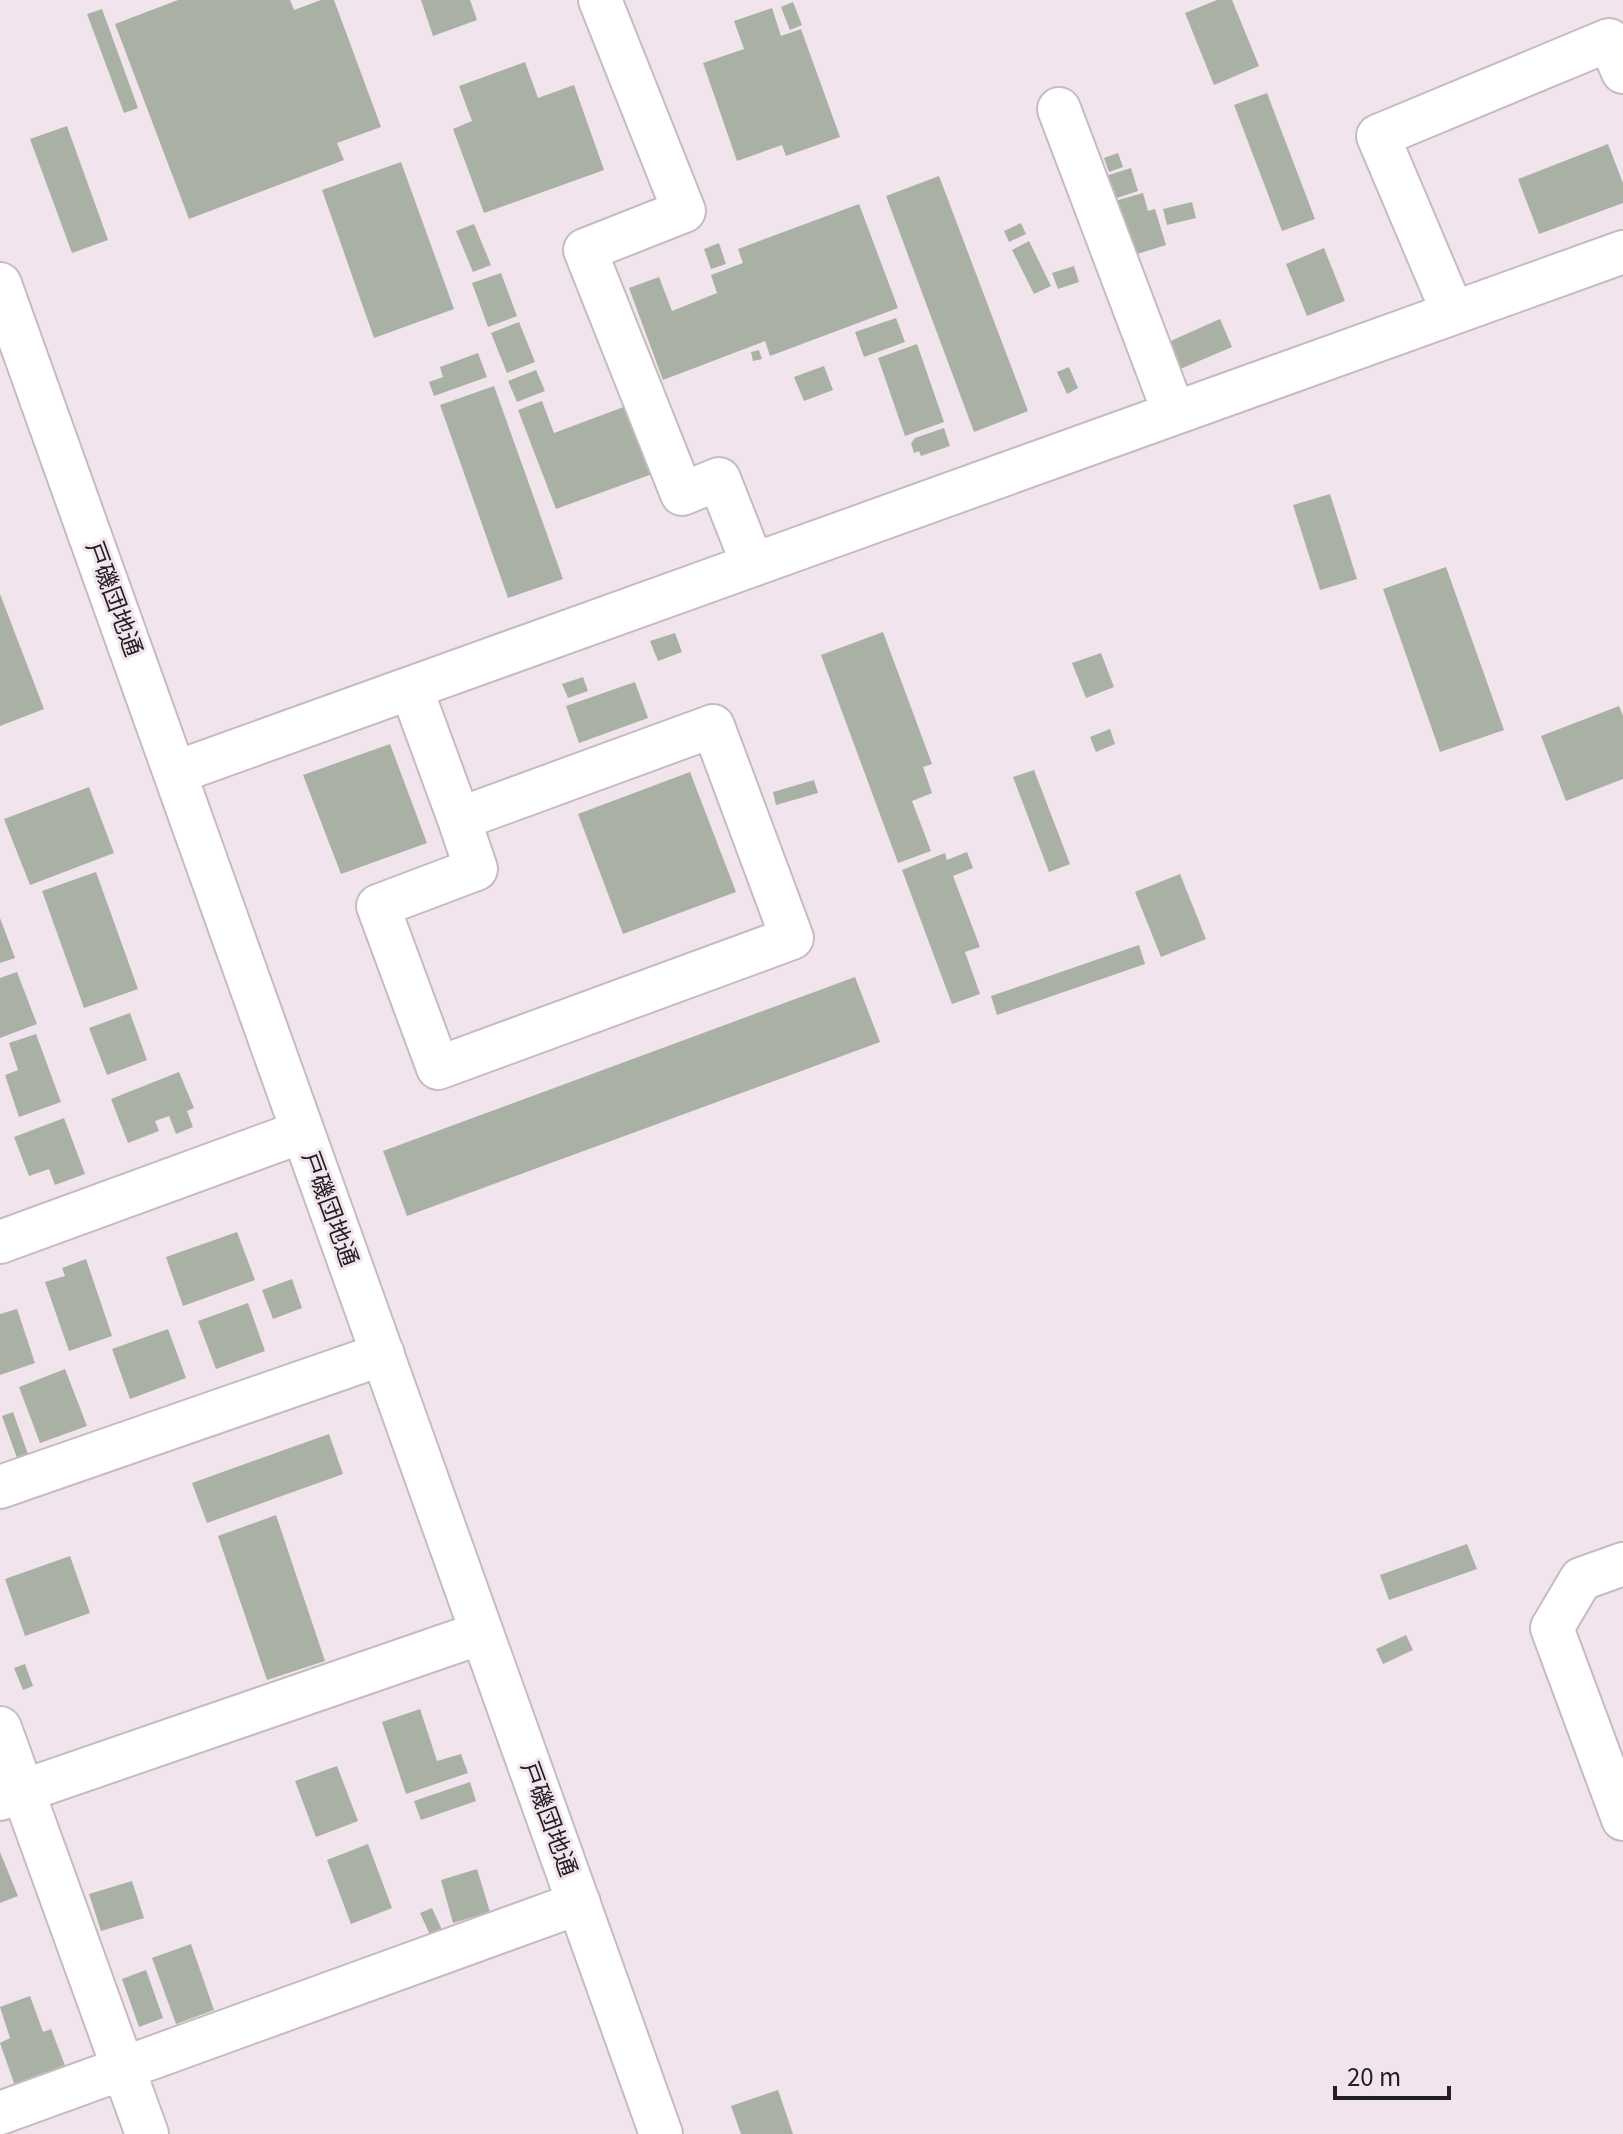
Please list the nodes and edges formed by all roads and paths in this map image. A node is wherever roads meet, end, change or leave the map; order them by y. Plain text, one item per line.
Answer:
1 (600, 0) edge
2 (1623, 72) edge
3 (1059, 109) dead end
4 (1623, 252) edge
5 (0, 284) edge
6 (1453, 313) junction
7 (1174, 413) junction
8 (753, 565) junction
9 (411, 688) junction
10 (177, 772) junction
11 (459, 819) junction
12 (301, 1132) junction
13 (1, 1238) edge
14 (383, 1354) junction
15 (0, 1487) edge
16 (1623, 1564) edge
17 (481, 1633) junction
18 (0, 1728) edge
19 (11, 1795) edge
20 (1623, 1819) edge
21 (579, 1903) junction
22 (125, 2068) junction
23 (0, 2113) edge
24 (147, 2134) edge
25 (661, 2134) edge

1 - 8 street
2 - 6 street
3 - 7 street
4 - 6 street
5 - 10 street, 戸磯団地通
6 - 7 street
7 - 8 street
8 - 9 street
9 - 10 street
9 - 11 street
10 - 12 street, 戸磯団地通
11 - 11 street
12 - 13 street
12 - 14 street, 戸磯団地通
14 - 15 street
14 - 17 street, 戸磯団地通
16 - 20 street
17 - 19 street
17 - 21 street, 戸磯団地通
18 - 19 street
19 - 22 street
21 - 22 street
21 - 25 street, 戸磯団地通
22 - 23 street
22 - 24 street

